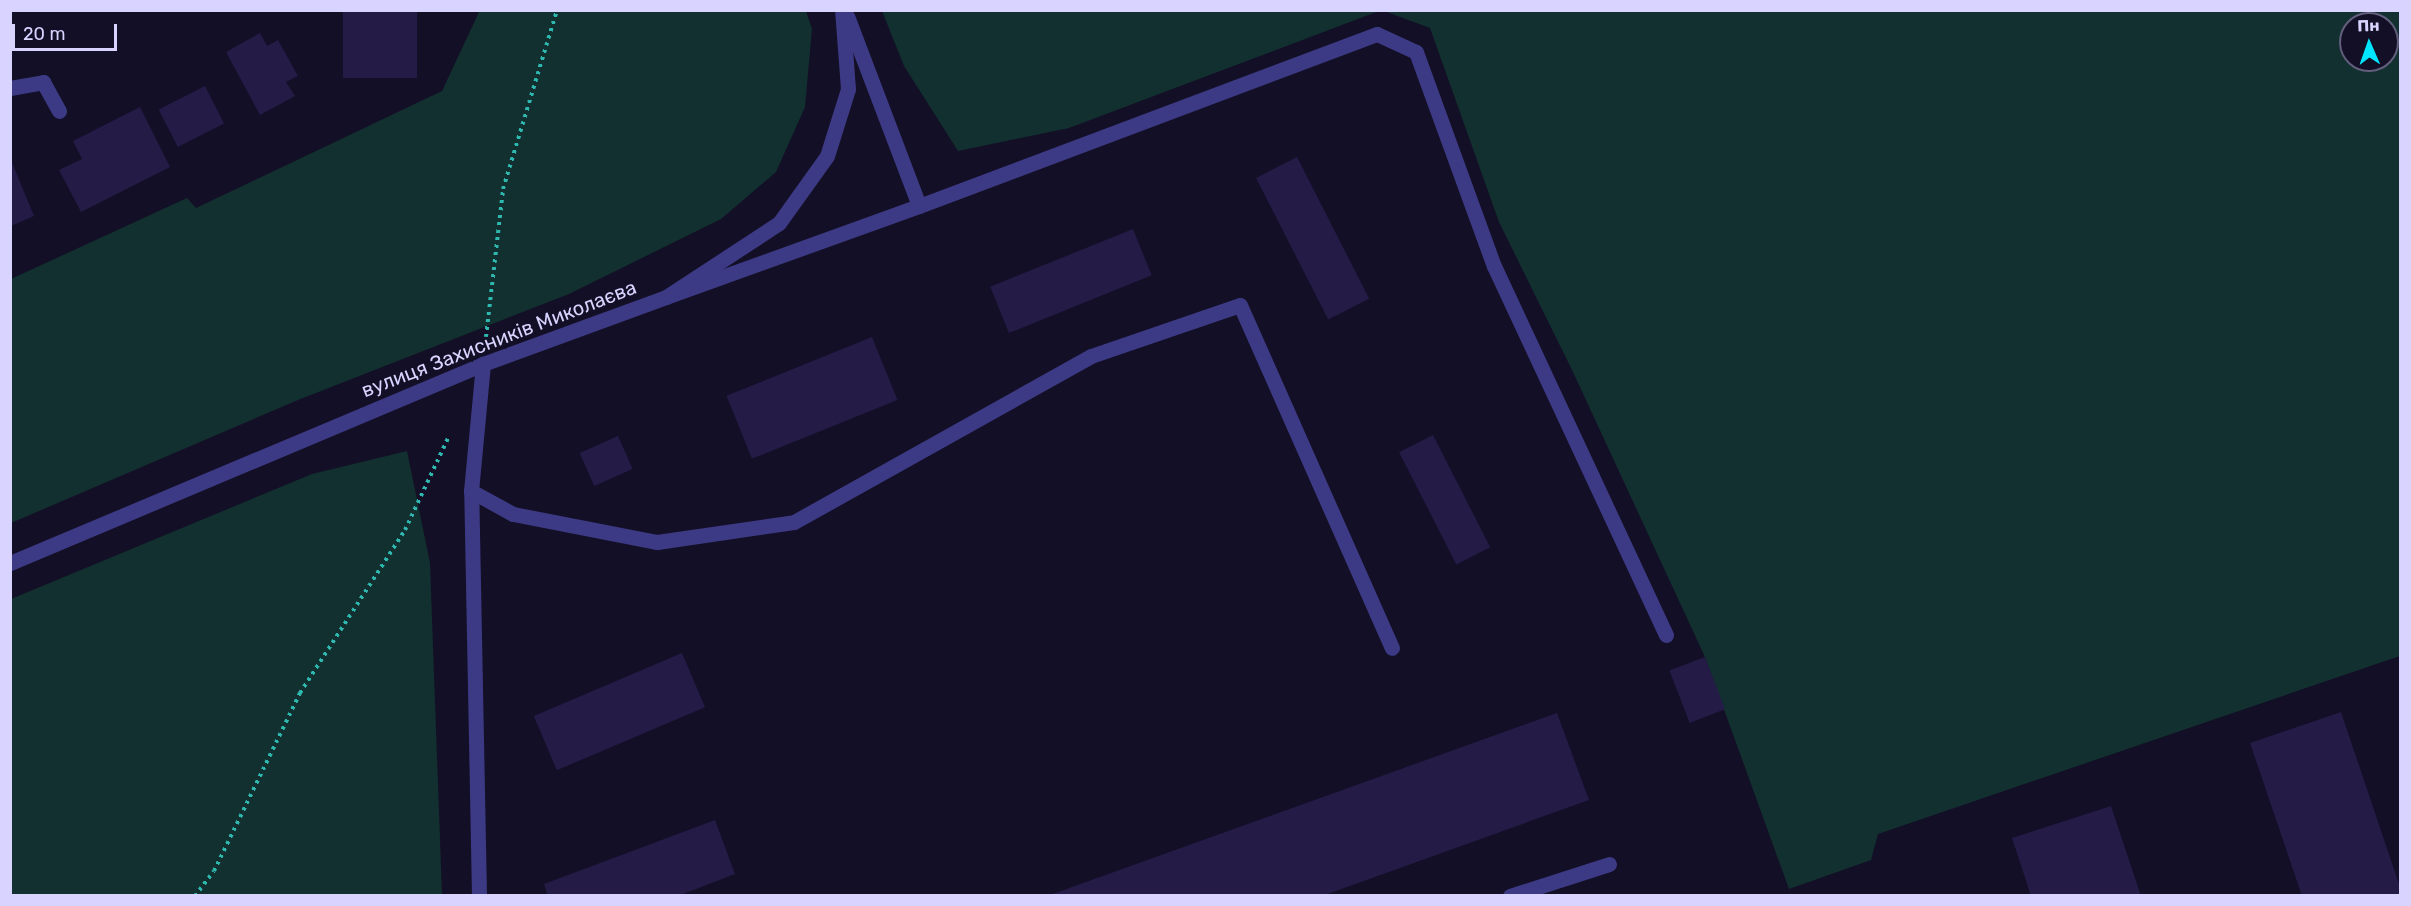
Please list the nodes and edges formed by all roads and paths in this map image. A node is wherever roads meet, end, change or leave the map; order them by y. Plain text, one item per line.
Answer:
1 (557, 10) edge
2 (843, 10) edge
3 (10, 88) edge
4 (59, 111) dead end
5 (919, 206) junction
6 (666, 297) junction
7 (483, 364) junction
8 (449, 437) dead end
9 (471, 491) junction
10 (10, 563) edge
11 (1666, 635) dead end
12 (1392, 648) dead end
13 (1609, 864) dead end
14 (195, 896) edge
15 (478, 896) edge
16 (1510, 896) edge

1 - 7 path
2 - 5 street
2 - 6 street, вулиця Захисників Миколаєва
3 - 4 street
5 - 6 street
5 - 11 street
6 - 7 street, вулиця Захисників Миколаєва
7 - 9 street
7 - 10 street, вулиця Захисників Миколаєва
8 - 14 path
9 - 12 street
9 - 15 street
13 - 16 street

